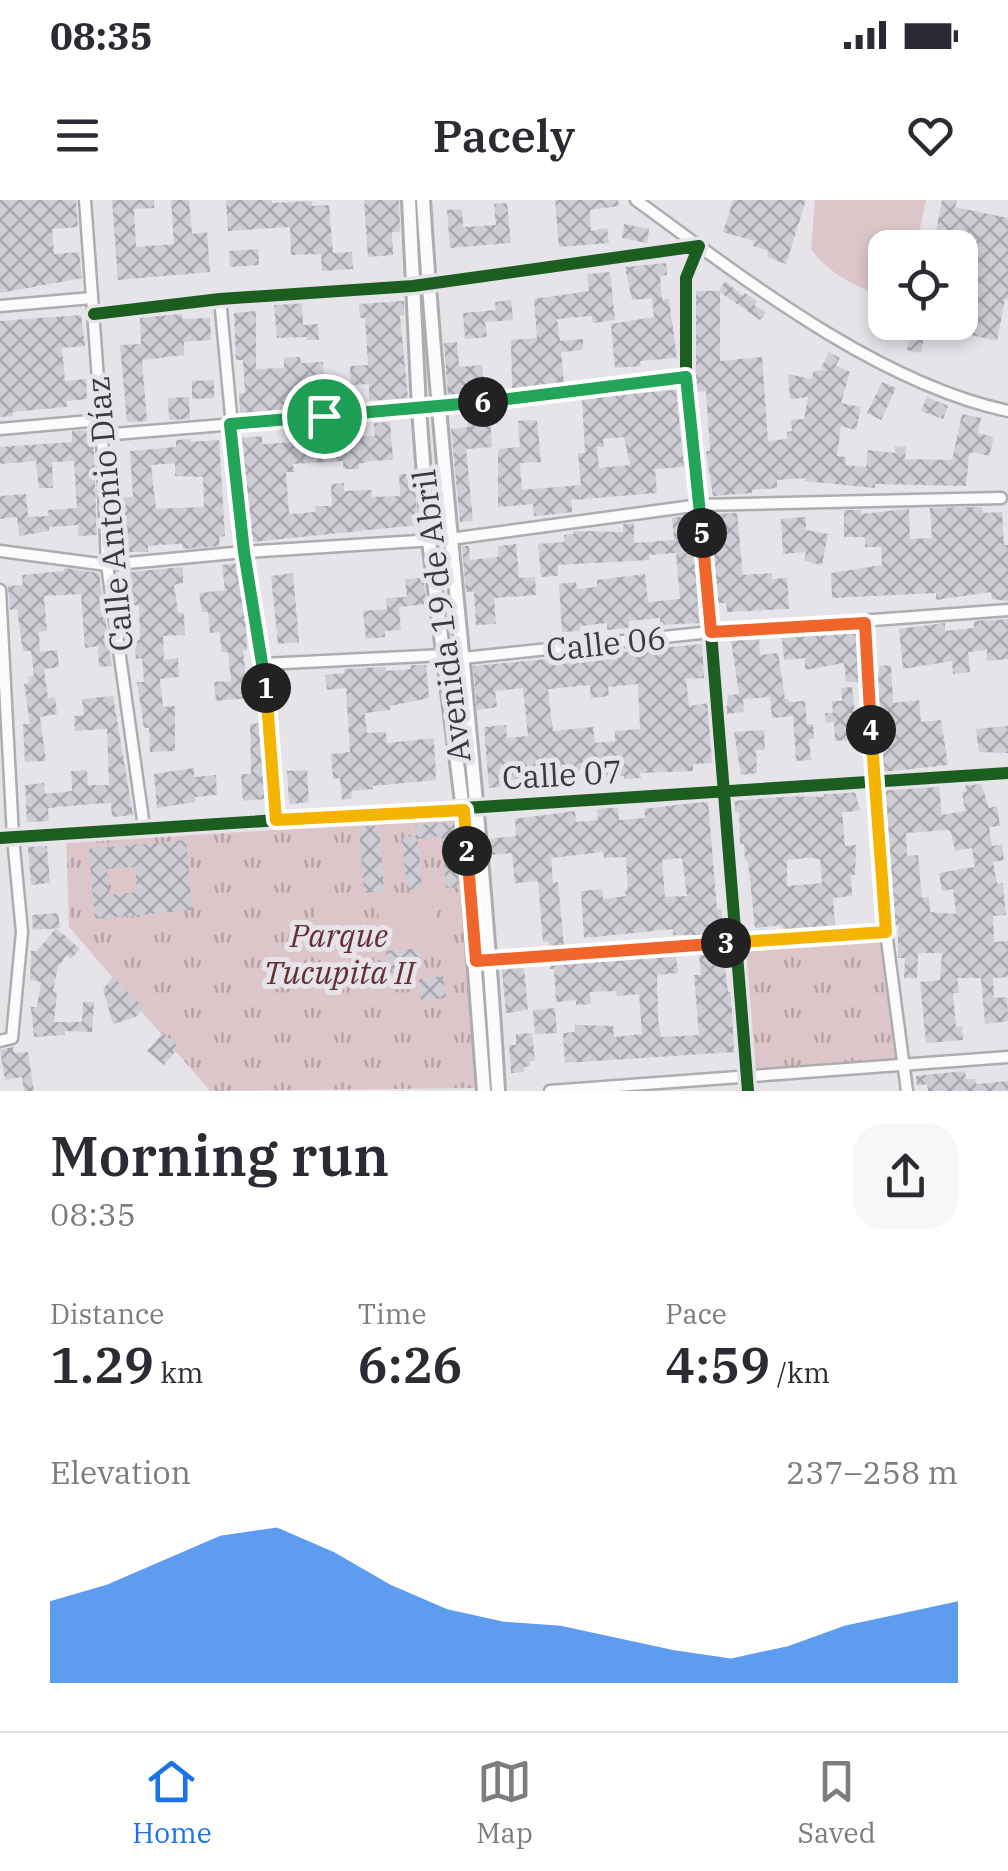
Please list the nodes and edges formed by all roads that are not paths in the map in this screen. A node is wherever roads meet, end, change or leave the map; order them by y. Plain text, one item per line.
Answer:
1 (86, 200) edge
2 (409, 200) edge
3 (423, 200) edge
4 (636, 200) edge
5 (699, 246) junction
6 (428, 284) junction
7 (413, 286) junction
8 (92, 298) junction
9 (220, 299) junction
10 (0, 306) edge
11 (94, 314) junction
12 (686, 377) junction
13 (439, 407) junction
14 (418, 409) junction
15 (1008, 411) edge
16 (101, 420) junction
17 (230, 424) junction
18 (0, 429) edge
19 (102, 435) junction
20 (1000, 498) dead end
21 (700, 505) junction
22 (450, 539) junction
23 (429, 541) junction
24 (0, 551) edge
25 (244, 552) junction
26 (107, 565) junction
27 (0, 590) edge
28 (1008, 610) edge
29 (865, 623) junction
30 (711, 632) junction
31 (444, 655) junction
32 (463, 658) junction
33 (264, 664) junction
34 (1008, 773) edge
35 (874, 782) junction
36 (722, 792) junction
37 (478, 806) junction
38 (464, 810) junction
39 (276, 820) junction
40 (144, 827) junction
41 (13, 837) junction
42 (0, 838) edge
43 (886, 932) junction
44 (735, 943) junction
45 (491, 959) junction
46 (476, 961) junction
47 (0, 1041) edge
48 (1008, 1057) edge
49 (905, 1064) junction
50 (746, 1077) junction
51 (618, 1088) edge
52 (484, 1091) edge
53 (498, 1091) edge
54 (550, 1091) edge
55 (748, 1091) edge
56 (908, 1091) edge

1 - 8 street, Calle Antonio Díaz
2 - 7 street, Avenida 19 de Abril
3 - 6 street, Avenida 19 de Abril
4 - 5 street
5 - 6 street
5 - 12 street
5 - 15 street
6 - 7 street
6 - 13 street, Avenida 19 de Abril
7 - 9 street
7 - 14 street, Avenida 19 de Abril
8 - 10 street
8 - 11 street, Calle Antonio Díaz
9 - 11 street
9 - 17 street
11 - 16 street, Calle Antonio Díaz
12 - 13 street
12 - 21 street
13 - 14 street
13 - 22 street, Avenida 19 de Abril
14 - 17 street
14 - 23 street, Avenida 19 de Abril
16 - 18 street
16 - 19 street, Calle Antonio Díaz
17 - 19 street
17 - 25 street
19 - 26 street, Calle Antonio Díaz
20 - 21 street
21 - 22 street
21 - 30 street
22 - 23 street
22 - 32 street, Avenida 19 de Abril
23 - 25 street
23 - 31 street, Avenida 19 de Abril
24 - 26 street
25 - 26 street
25 - 33 street
26 - 40 street, Calle Antonio Díaz
27 - 41 street
28 - 29 street, Calle 06
29 - 30 street, Calle 06
29 - 35 street
30 - 32 street, Calle 06
30 - 36 street
31 - 32 street, Calle 06
31 - 33 street, Calle 06
31 - 38 street, Avenida 19 de Abril
32 - 37 street, Avenida 19 de Abril
33 - 39 street
34 - 35 street, Calle 07
35 - 36 street, Calle 07
35 - 43 street
36 - 37 street, Calle 07
36 - 44 street
37 - 38 street, Calle 07
37 - 45 street, Avenida 19 de Abril
38 - 39 street, Calle 07
38 - 46 street, Avenida 19 de Abril
39 - 40 street, Calle 07
40 - 41 street, Calle 07
41 - 42 street, Calle 07
41 - 47 street
43 - 44 street
43 - 49 street
44 - 45 street
44 - 50 street
45 - 46 street
45 - 53 street, Avenida 19 de Abril
46 - 52 street, Avenida 19 de Abril
48 - 49 street
49 - 50 street
49 - 56 street
50 - 51 street
50 - 55 street
51 - 54 street

